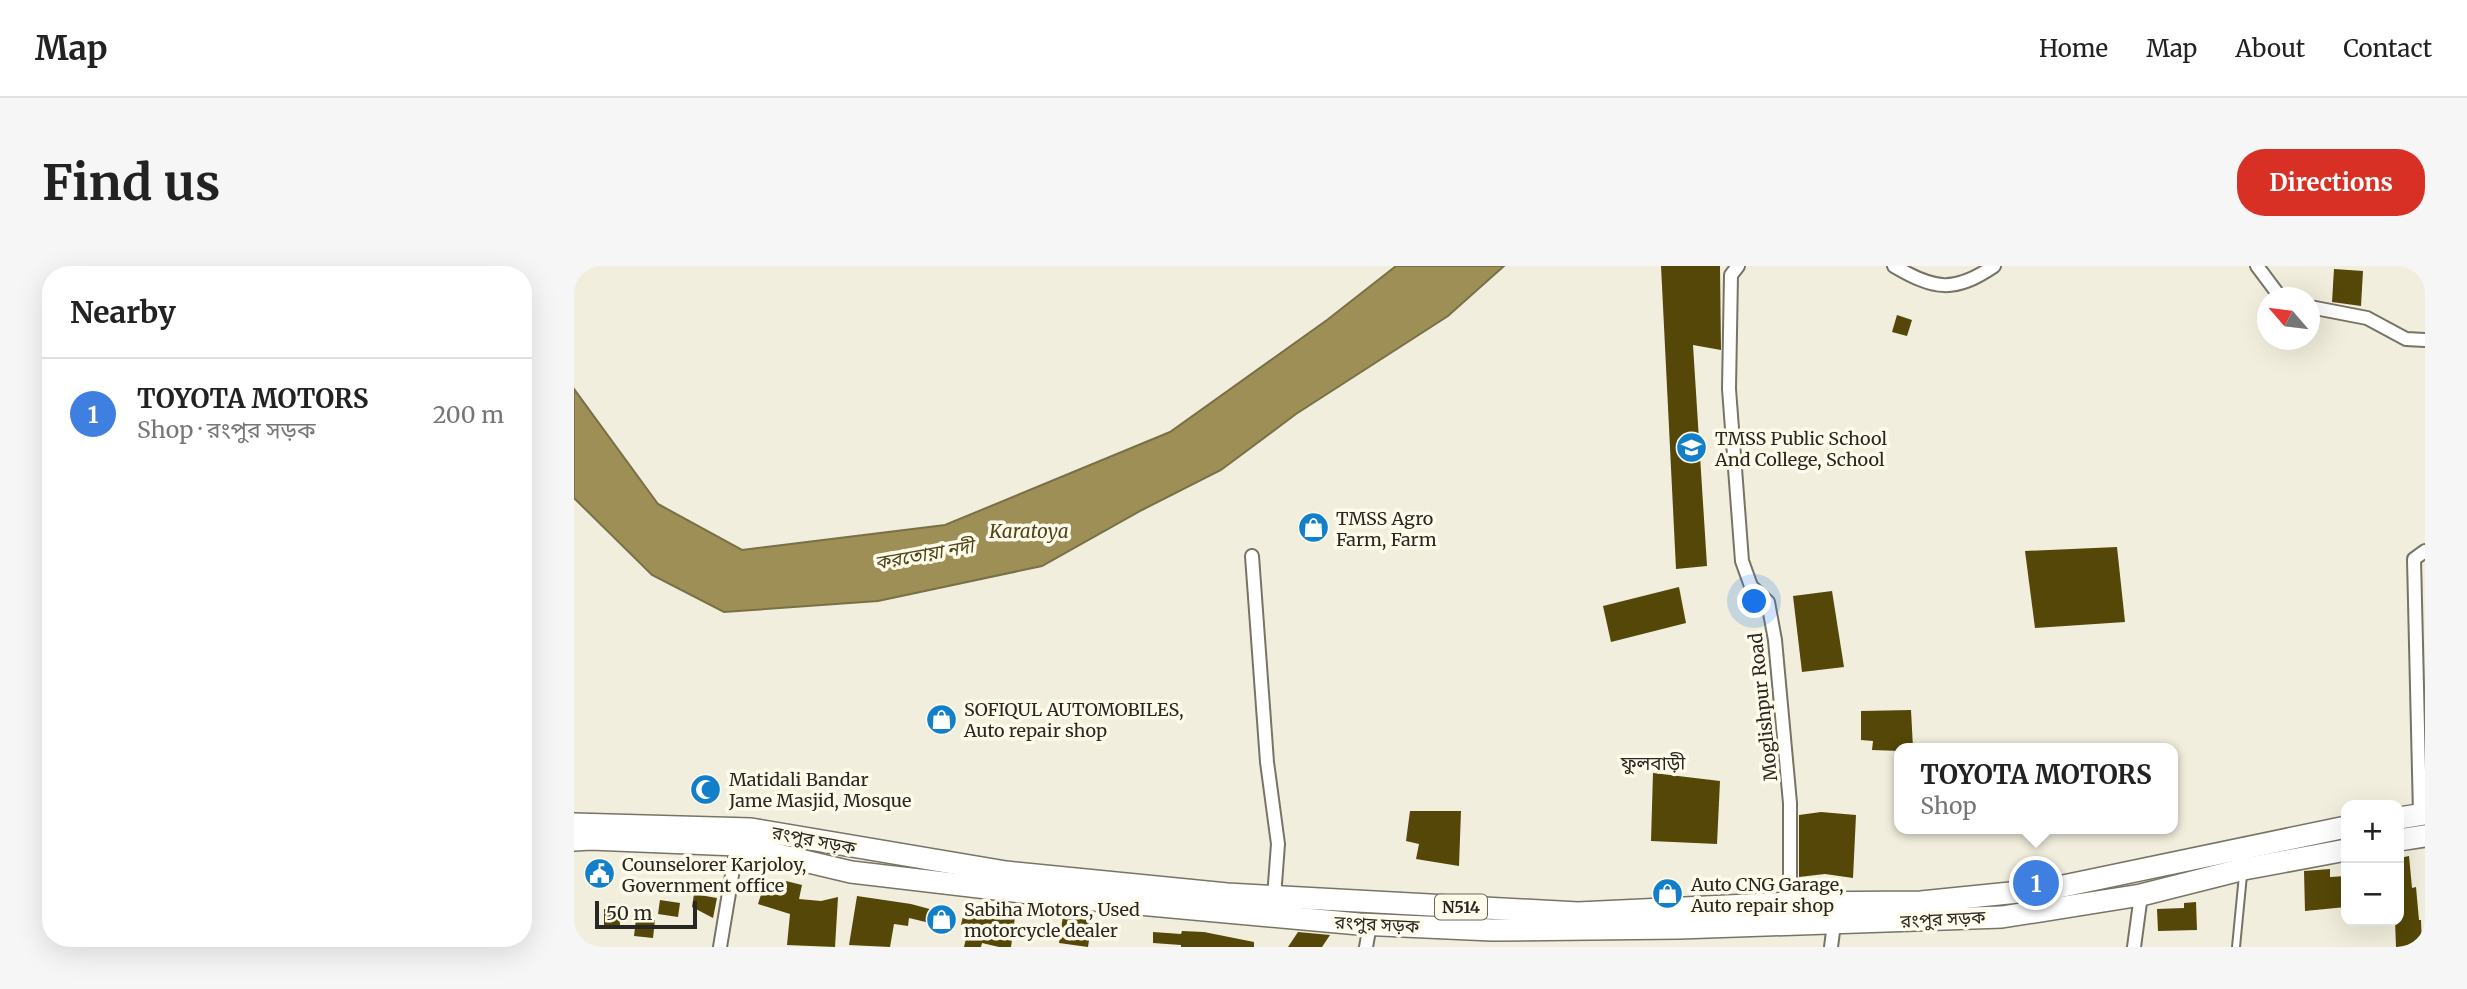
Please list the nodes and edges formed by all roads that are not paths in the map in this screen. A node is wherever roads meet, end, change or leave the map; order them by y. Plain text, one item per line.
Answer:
1 (1738, 266) edge
2 (1894, 266) edge
3 (1994, 266) edge
4 (2257, 266) edge
5 (2273, 287) edge
6 (2320, 309) edge
7 (2425, 340) edge
8 (2425, 551) edge
9 (1252, 556) dead end
10 (2415, 815) edge
11 (574, 824) edge
12 (2341, 828) edge
13 (2425, 836) edge
14 (574, 840) edge
15 (2404, 840) edge
16 (737, 845) junction
17 (2341, 851) edge
18 (2244, 869) junction
19 (2141, 895) junction
20 (1274, 897) junction
21 (1790, 903) junction
22 (1834, 924) junction
23 (1370, 925) junction
24 (720, 947) edge
25 (1366, 947) edge
26 (1831, 947) edge
27 (2134, 947) edge
28 (2236, 947) edge

1 - 21 street, Moglishpur Road
2 - 3 street
4 - 5 street
6 - 7 street
8 - 10 street
9 - 20 street
11 - 20 highway, রংপুর সড়ক / N514
12 - 21 highway, রংপুর সড়ক / N514
13 - 15 highway
14 - 16 highway, রংপুর সড়ক / N514
16 - 23 highway, রংপুর সড়ক / N514
16 - 24 street
17 - 18 highway, রংপুর সড়ক / N514
18 - 19 highway, রংপুর সড়ক / N514
18 - 28 lane
19 - 22 highway, রংপুর সড়ক / N514
19 - 27 street
20 - 21 highway, রংপুর সড়ক / N514
22 - 23 highway, রংপুর সড়ক / N514
22 - 26 street
23 - 25 street

